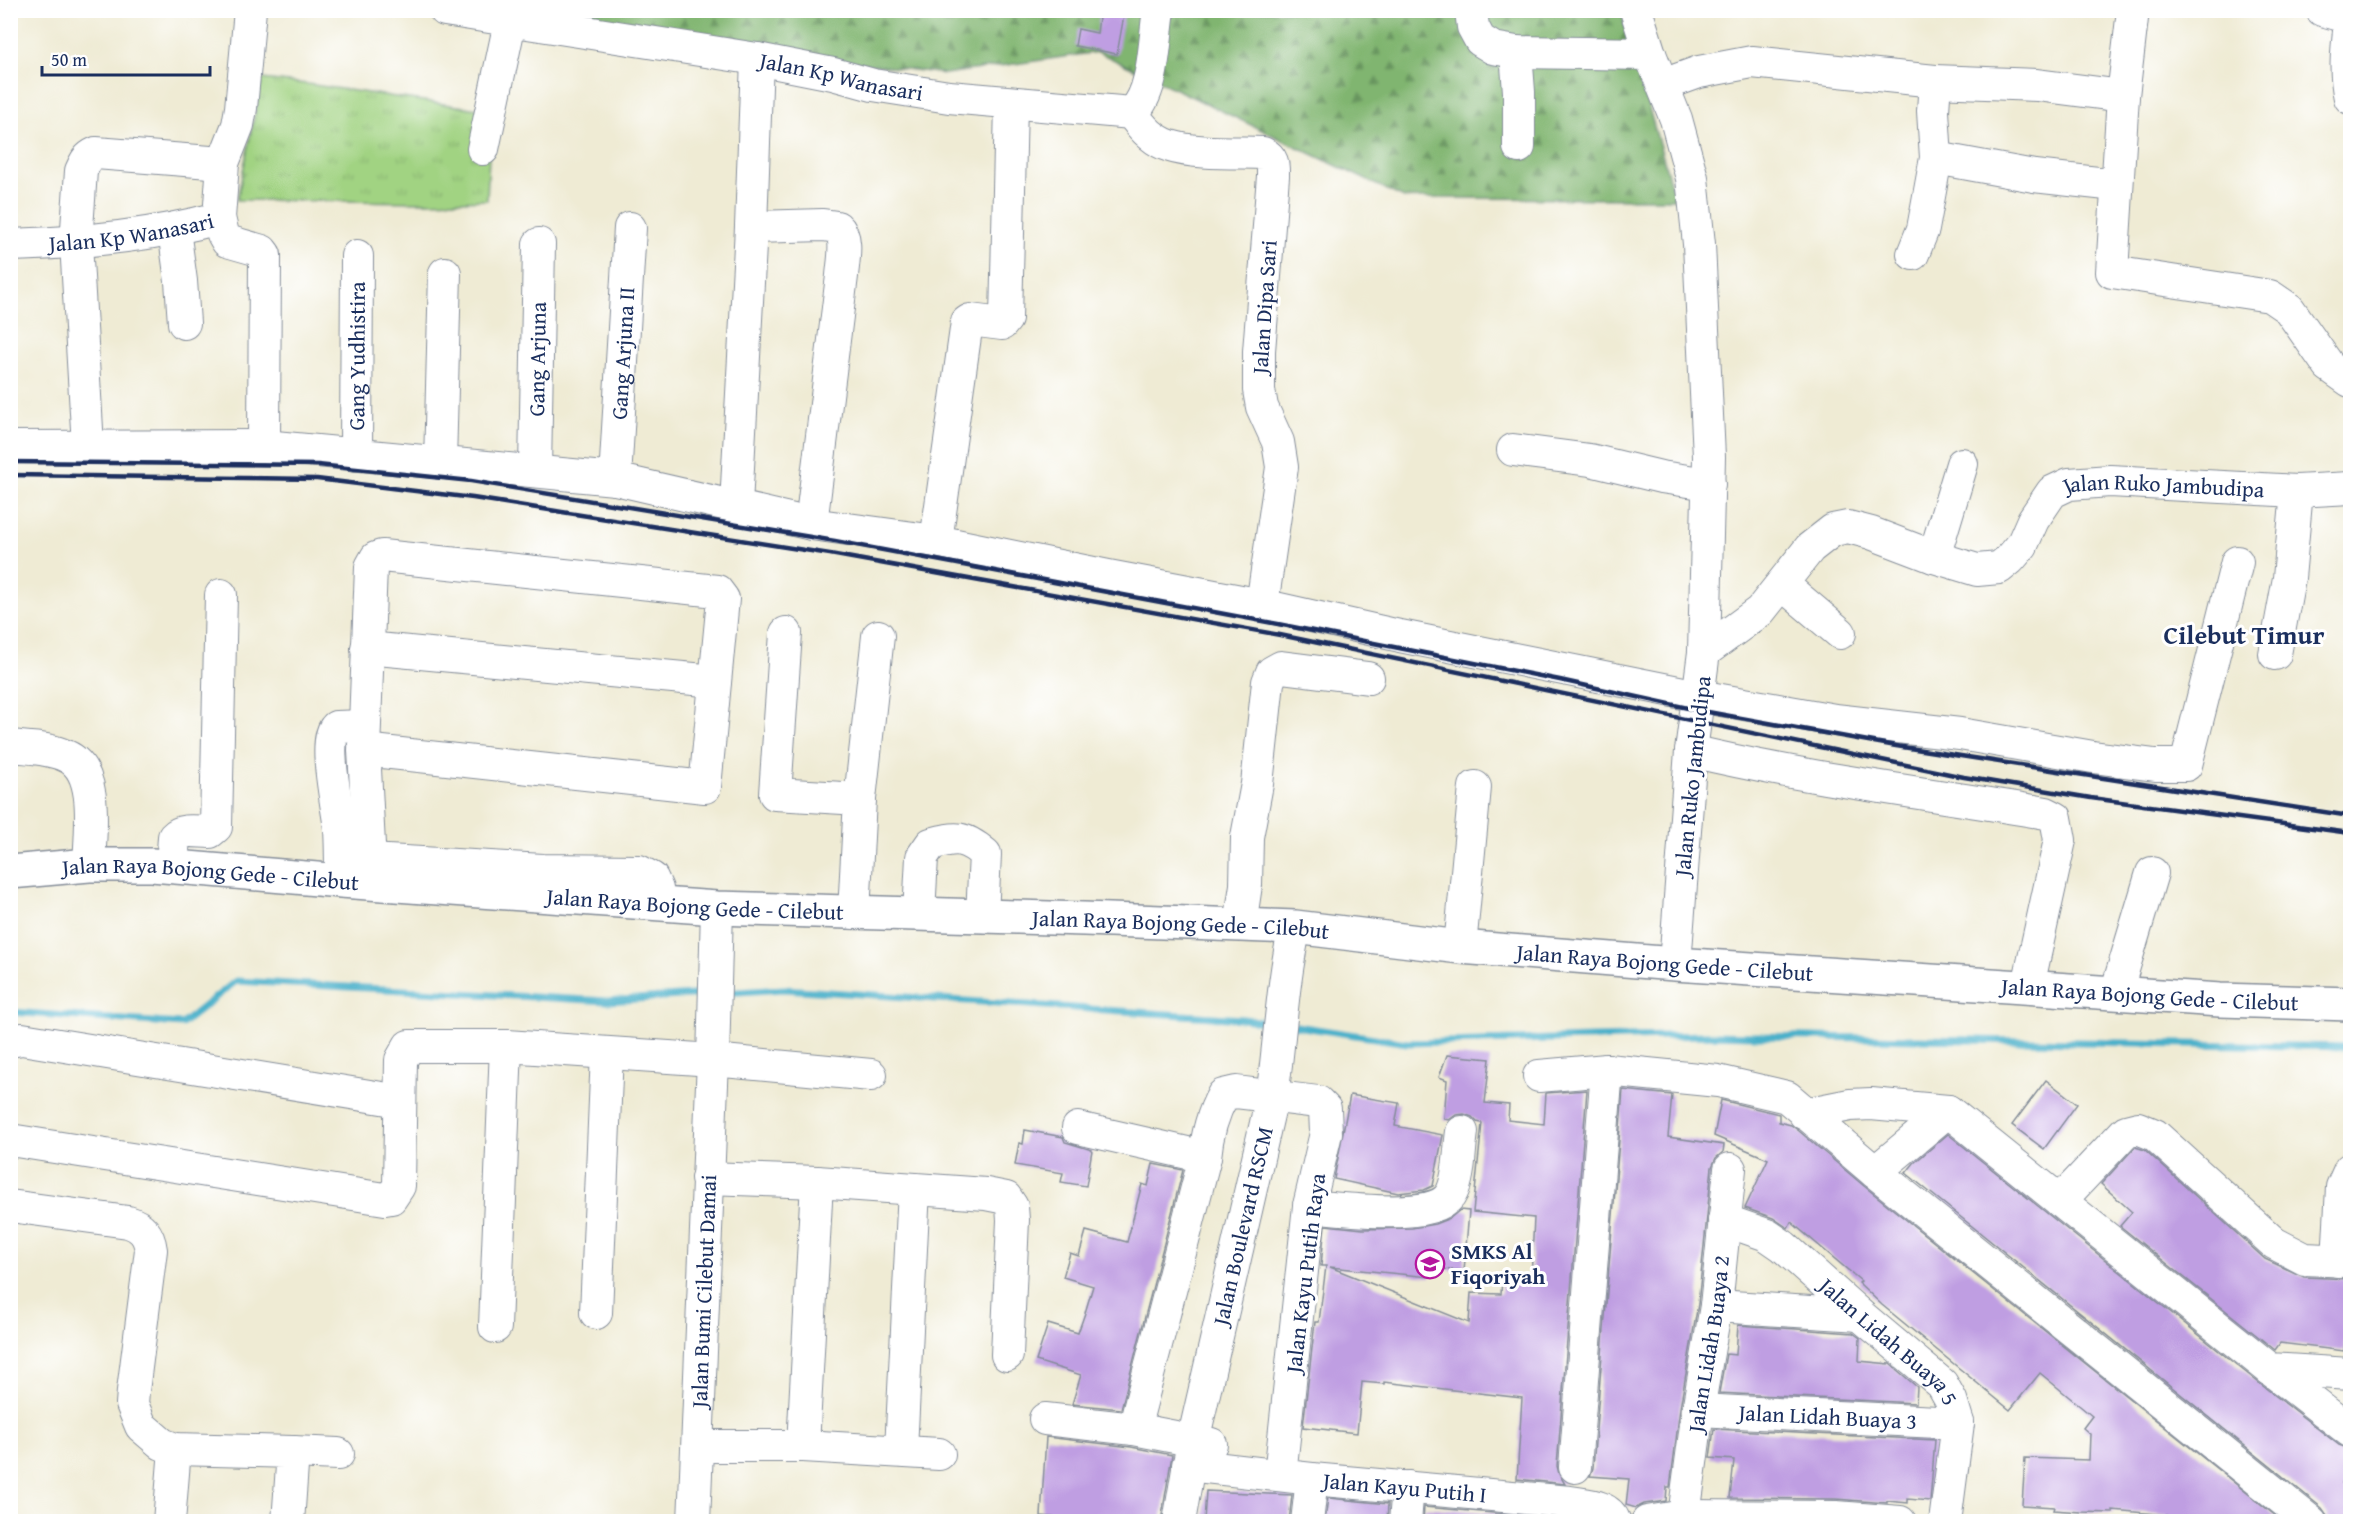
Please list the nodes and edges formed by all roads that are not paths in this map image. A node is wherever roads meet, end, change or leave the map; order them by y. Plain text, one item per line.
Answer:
1 (250, 10) edge
2 (445, 10) edge
3 (1159, 10) edge
4 (1471, 10) edge
5 (1636, 10) edge
6 (2133, 10) edge
7 (2322, 10) edge
8 (2350, 20) edge
9 (510, 22) junction
10 (1516, 52) junction
11 (1650, 54) junction
12 (757, 59) junction
13 (1935, 81) junction
14 (1663, 85) junction
15 (2123, 96) junction
16 (2350, 98) edge
17 (1011, 104) junction
18 (1132, 113) junction
19 (1519, 147) dead end
20 (483, 149) dead end
21 (1936, 158) junction
22 (223, 163) junction
23 (2116, 185) junction
24 (219, 218) junction
25 (751, 227) junction
26 (630, 228) dead end
27 (174, 230) junction
28 (76, 243) junction
29 (539, 244) dead end
30 (10, 246) edge
31 (1913, 254) dead end
32 (357, 256) dead end
33 (446, 273) dead end
34 (184, 323) dead end
35 (2350, 381) edge
36 (88, 446) junction
37 (264, 446) junction
38 (10, 447) edge
39 (1513, 450) dead end
40 (356, 455) junction
41 (440, 463) junction
42 (1962, 464) dead end
43 (535, 471) junction
44 (615, 479) junction
45 (1709, 484) junction
46 (2350, 488) edge
47 (2297, 491) junction
48 (736, 505) junction
49 (811, 524) junction
50 (936, 541) junction
51 (1935, 557) junction
52 (2237, 562) dead end
53 (1782, 584) junction
54 (221, 595) dead end
55 (1262, 605) junction
56 (786, 633) dead end
57 (1840, 633) dead end
58 (878, 636) dead end
59 (367, 648) junction
60 (1704, 652) junction
61 (2275, 654) dead end
62 (1368, 678) dead end
63 (715, 681) junction
64 (1698, 696) junction
65 (364, 738) junction
66 (10, 746) edge
67 (1691, 751) junction
68 (1475, 787) dead end
69 (860, 800) junction
70 (89, 865) junction
71 (172, 866) junction
72 (10, 872) edge
73 (2152, 873) dead end
74 (361, 875) junction
75 (717, 908) junction
76 (854, 913) junction
77 (919, 915) junction
78 (982, 916) junction
79 (1240, 926) junction
80 (1303, 928) junction
81 (1460, 947) junction
82 (1675, 963) junction
83 (2028, 986) junction
84 (2116, 993) junction
85 (2350, 1004) edge
86 (10, 1041) edge
87 (506, 1046) junction
88 (713, 1047) junction
89 (607, 1053) junction
90 (1606, 1070) junction
91 (871, 1075) dead end
92 (1539, 1076) dead end
93 (1281, 1098) junction
94 (400, 1101) junction
95 (1947, 1111) junction
96 (1805, 1114) junction
97 (1078, 1128) dead end
98 (1462, 1132) dead end
99 (10, 1140) edge
100 (1205, 1157) junction
101 (2350, 1169) edge
102 (1730, 1170) dead end
103 (1875, 1172) junction
104 (707, 1178) junction
105 (817, 1182) junction
106 (914, 1189) junction
107 (2060, 1201) junction
108 (10, 1206) edge
109 (1309, 1206) junction
110 (1724, 1220) junction
111 (2344, 1261) edge
112 (1716, 1306) junction
113 (596, 1313) dead end
114 (1860, 1315) junction
115 (495, 1327) dead end
116 (1007, 1355) dead end
117 (2270, 1369) junction
118 (2350, 1374) edge
119 (1698, 1410) junction
120 (1045, 1419) dead end
121 (1958, 1423) junction
122 (1134, 1430) junction
123 (2350, 1431) edge
124 (699, 1446) junction
125 (804, 1446) junction
126 (175, 1449) junction
127 (901, 1450) junction
128 (294, 1452) junction
129 (338, 1454) dead end
130 (939, 1454) dead end
131 (1200, 1454) junction
132 (1575, 1467) dead end
133 (1280, 1475) junction
134 (1312, 1479) junction
135 (1408, 1487) junction
136 (1684, 1516) junction
137 (1836, 1519) edge
138 (169, 1521) edge
139 (288, 1521) edge
140 (694, 1521) edge
141 (1179, 1521) edge
142 (1199, 1521) edge
143 (1307, 1521) edge
144 (1405, 1521) edge
145 (1615, 1521) edge
146 (1647, 1521) edge
147 (1900, 1521) edge
148 (1945, 1521) edge
149 (2311, 1521) edge

1 - 22 street, Jalan Kp Wanasari
2 - 9 street, Jalan Kp Wanasari
3 - 18 street
4 - 10 street
5 - 11 street
6 - 15 street
7 - 8 street
8 - 16 street
9 - 12 street, Jalan Kp Wanasari
9 - 20 street
10 - 11 street
10 - 19 street
11 - 14 street
12 - 17 street, Jalan Kp Wanasari
12 - 25 street
13 - 14 street
13 - 15 street
13 - 21 street
14 - 45 street
15 - 23 street
17 - 18 street, Jalan Kp Wanasari
17 - 50 street
18 - 55 street, Jalan Dipa Sari
21 - 23 street
21 - 31 street
22 - 24 street, Jalan Kp Wanasari
22 - 28 street
23 - 35 street
24 - 27 street, Jalan Kp Wanasari
24 - 37 street
25 - 48 street
25 - 49 street
26 - 44 street, Gang Arjuna II
27 - 28 street, Jalan Kp Wanasari
27 - 34 street
28 - 30 street, Jalan Kp Wanasari
28 - 36 street
29 - 43 street, Gang Arjuna
32 - 40 street, Gang Yudhistira
33 - 41 street
36 - 37 street
36 - 38 street
37 - 40 street
39 - 45 street
40 - 41 street
41 - 43 street
42 - 51 street
43 - 44 street
44 - 48 street
45 - 60 street
46 - 47 street, Jalan Ruko Jambudipa
47 - 51 street, Jalan Ruko Jambudipa
47 - 61 street
48 - 49 street
49 - 50 street
50 - 55 street
51 - 53 street, Jalan Ruko Jambudipa
52 - 64 street
53 - 57 street
53 - 60 street, Jalan Ruko Jambudipa
54 - 71 street
55 - 64 street
56 - 69 street
58 - 69 street
59 - 63 street
59 - 63 street
59 - 65 street
60 - 64 street, Jalan Ruko Jambudipa
62 - 79 street
63 - 65 street
64 - 67 street, Jalan Ruko Jambudipa
65 - 74 street
66 - 70 street
67 - 82 street, Jalan Ruko Jambudipa
67 - 83 street
68 - 81 street
69 - 76 street
70 - 71 main road, Jalan Raya Bojong Gede - Cilebut
70 - 72 main road, Jalan Raya Bojong Gede - Cilebut
71 - 74 main road, Jalan Raya Bojong Gede - Cilebut
73 - 84 street
74 - 75 main road, Jalan Raya Bojong Gede - Cilebut
75 - 76 main road, Jalan Raya Bojong Gede - Cilebut
75 - 88 street, Jalan Bumi Cilebut Damai
76 - 77 main road, Jalan Raya Bojong Gede - Cilebut
77 - 78 main road, Jalan Raya Bojong Gede - Cilebut
77 - 78 street
78 - 79 main road, Jalan Raya Bojong Gede - Cilebut
79 - 80 main road, Jalan Raya Bojong Gede - Cilebut
80 - 81 main road, Jalan Raya Bojong Gede - Cilebut
80 - 93 street, Jalan Boulevard RSCM
81 - 82 main road, Jalan Raya Bojong Gede - Cilebut
82 - 83 main road, Jalan Raya Bojong Gede - Cilebut
83 - 84 main road, Jalan Raya Bojong Gede - Cilebut
84 - 85 main road, Jalan Raya Bojong Gede - Cilebut
86 - 94 street
87 - 89 street
87 - 94 street
87 - 115 street
88 - 89 street
88 - 91 street
88 - 104 street, Jalan Bumi Cilebut Damai
89 - 113 street
90 - 92 street
90 - 96 street
90 - 132 street
93 - 100 street, Jalan Kayu Putih Raya
93 - 109 street, Jalan Kayu Putih Raya
93 - 131 street, Jalan Boulevard RSCM
94 - 99 street
95 - 96 street
95 - 103 street
95 - 107 street
96 - 103 street
97 - 100 street
98 - 109 street
100 - 122 street
101 - 111 street
102 - 110 street, Jalan Lidah Buaya 2
103 - 149 street
104 - 105 street
104 - 124 street, Jalan Bumi Cilebut Damai
105 - 106 street
105 - 125 street
106 - 116 street
106 - 127 street
107 - 111 street
107 - 117 street
108 - 126 street
109 - 133 street, Jalan Kayu Putih Raya
110 - 112 street, Jalan Lidah Buaya 2
110 - 114 street, Jalan Lidah Buaya 5
112 - 114 street
112 - 119 street, Jalan Lidah Buaya 2
114 - 121 street, Jalan Lidah Buaya 5
117 - 118 street
117 - 123 street
119 - 121 street, Jalan Lidah Buaya 3
119 - 136 street, Jalan Lidah Buaya 2
120 - 122 street, Jalan Kayu Putih I
121 - 148 street, Jalan Lidah Buaya 5
122 - 131 street, Jalan Kayu Putih I
124 - 125 street
124 - 140 street, Jalan Bumi Cilebut Damai
125 - 127 street
126 - 128 street
126 - 138 street
127 - 130 street
128 - 129 street
128 - 139 street
131 - 133 street, Jalan Kayu Putih I
131 - 141 street, Jalan Boulevard RSCM
131 - 142 street, Jalan Boulevard RSCM
133 - 134 street, Jalan Kayu Putih I
134 - 135 street, Jalan Kayu Putih I
134 - 143 street
135 - 144 street
135 - 145 street, Jalan Kayu Putih I
136 - 137 street
136 - 146 street
137 - 147 street

